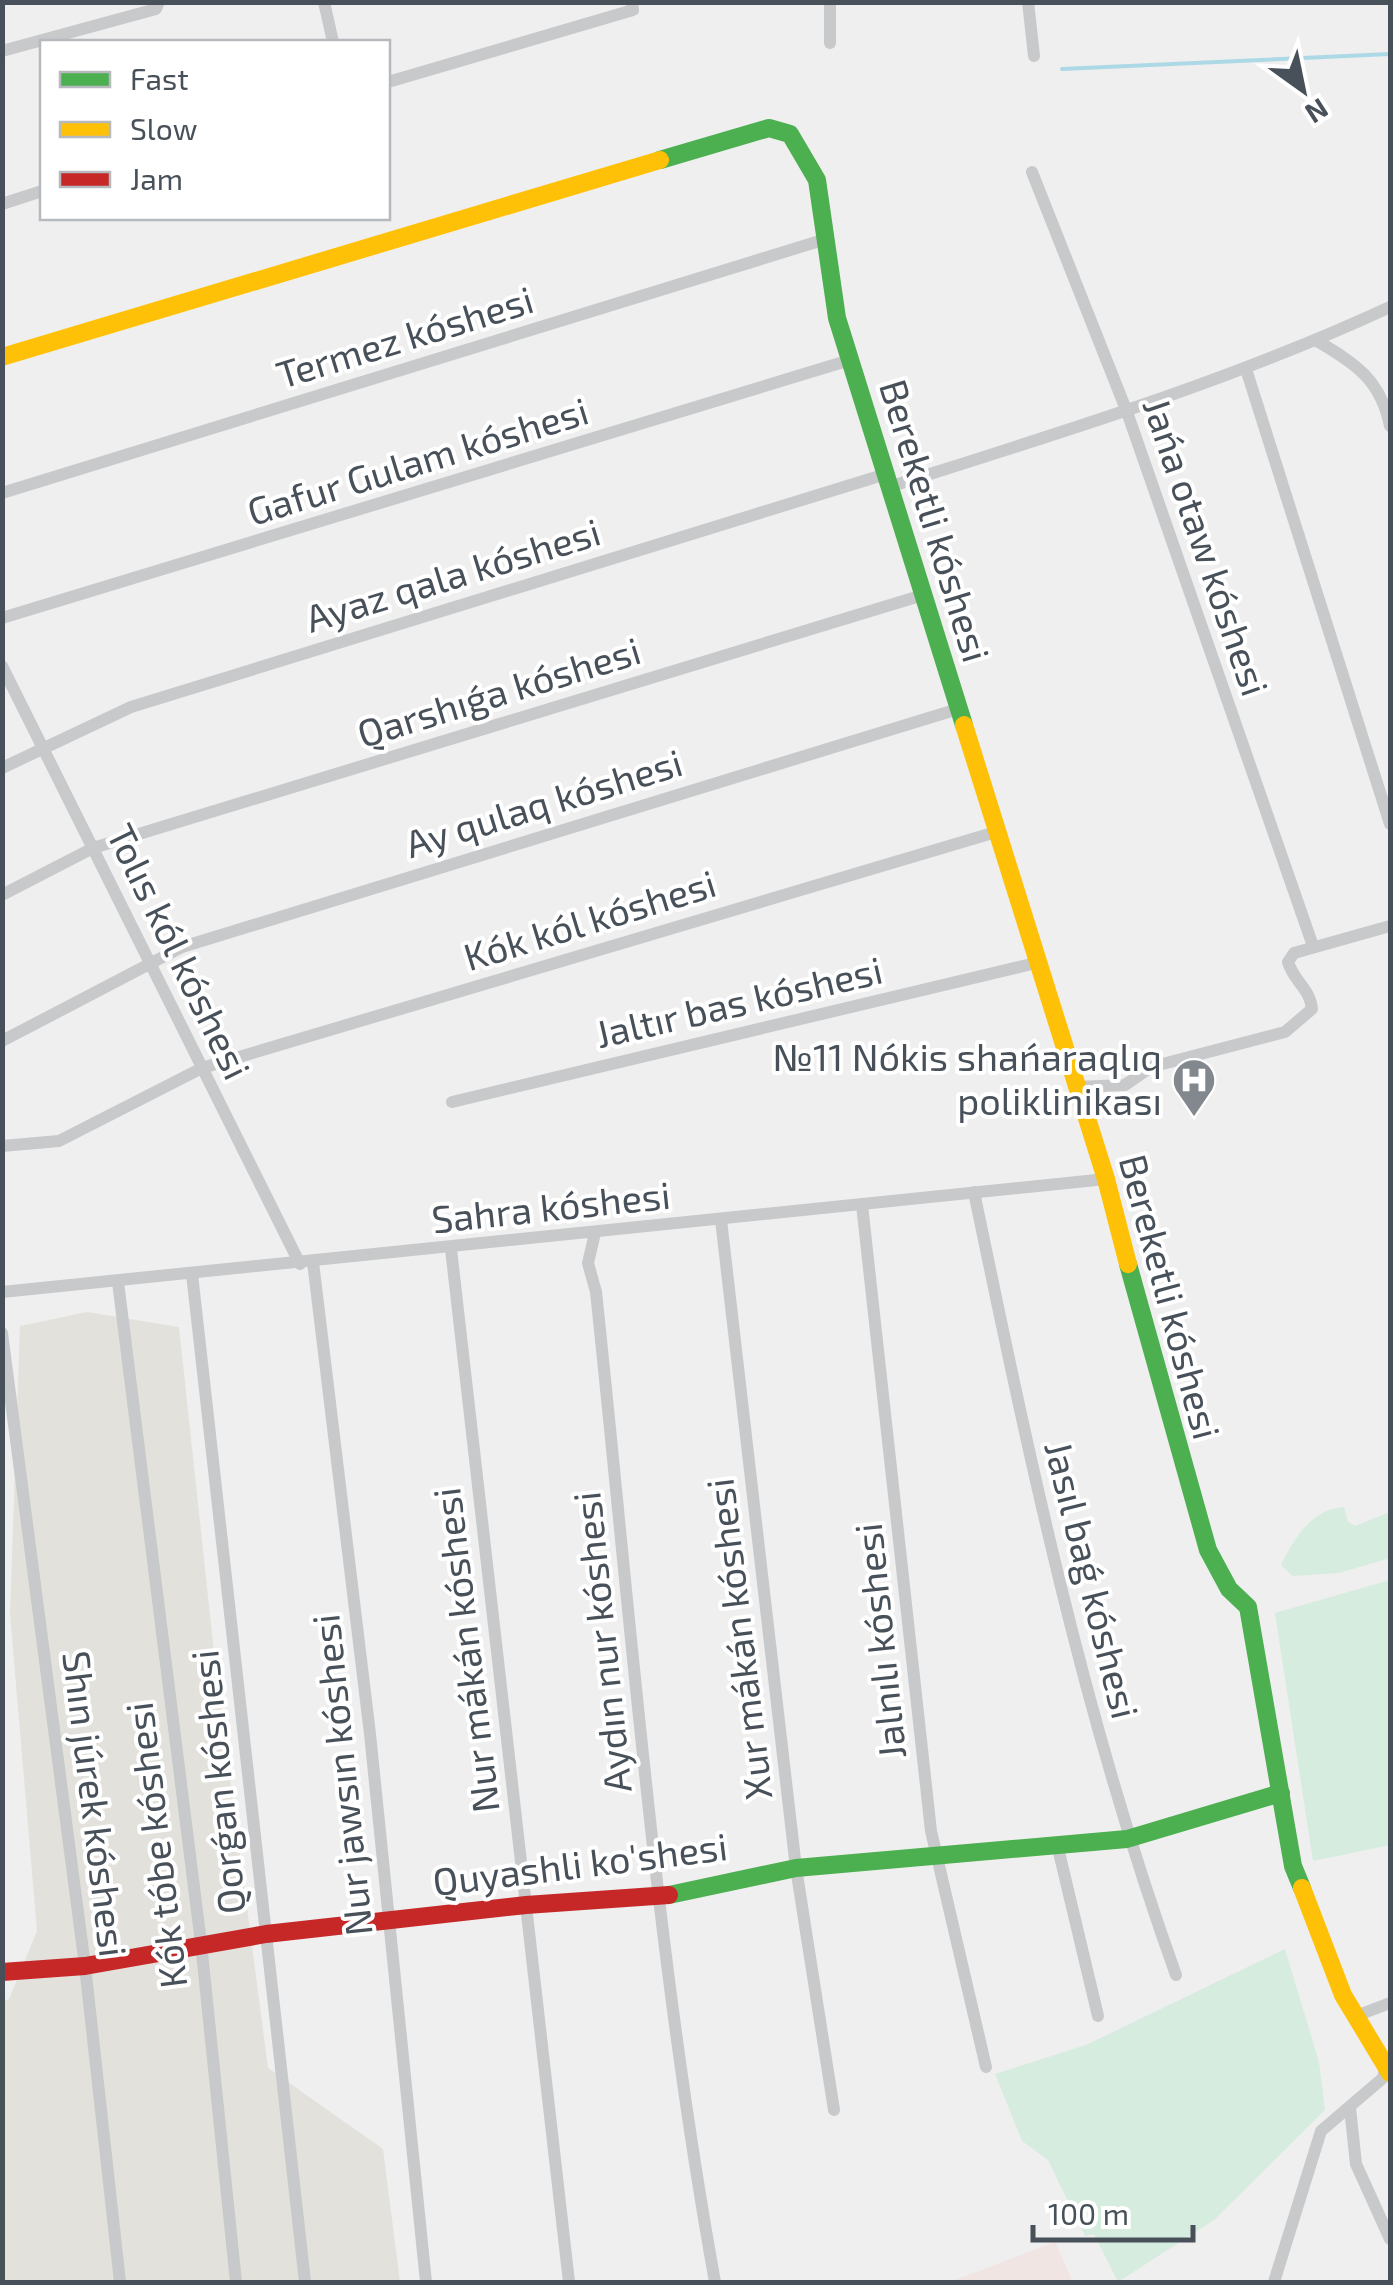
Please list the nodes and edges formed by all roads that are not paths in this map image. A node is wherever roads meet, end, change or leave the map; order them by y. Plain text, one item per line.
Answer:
1 (324, 2) edge
2 (830, 2) edge
3 (1028, 2) edge
4 (158, 6) edge
5 (632, 6) edge
6 (40, 40) edge
7 (40, 40) edge
8 (333, 40) edge
9 (830, 43) dead end
10 (2, 51) edge
11 (1034, 56) dead end
12 (390, 81) edge
13 (1032, 172) dead end
14 (40, 192) edge
15 (2, 204) edge
16 (826, 239) junction
17 (1390, 307) edge
18 (1317, 341) junction
19 (2, 357) edge
20 (850, 360) junction
21 (1246, 368) junction
22 (1126, 412) junction
23 (1390, 426) edge
24 (887, 480) junction
25 (2, 494) edge
26 (923, 595) junction
27 (2, 618) edge
28 (2, 666) edge
29 (958, 709) junction
30 (44, 748) junction
31 (2, 768) edge
32 (1390, 824) edge
33 (996, 832) junction
34 (93, 848) junction
35 (2, 895) edge
36 (1390, 926) edge
37 (1314, 946) junction
38 (1040, 962) junction
39 (152, 966) junction
40 (2, 1041) edge
41 (202, 1068) junction
42 (1075, 1087) junction
43 (452, 1102) dead end
44 (2, 1146) edge
45 (1106, 1179) junction
46 (974, 1192) junction
47 (862, 1204) junction
48 (722, 1220) junction
49 (595, 1233) junction
50 (451, 1248) junction
51 (307, 1263) junction
52 (192, 1274) junction
53 (118, 1282) junction
54 (2, 1292) edge
55 (2, 1333) edge
56 (1281, 1793) junction
57 (1127, 1839) junction
58 (1058, 1848) junction
59 (937, 1854) junction
60 (796, 1868) junction
61 (660, 1897) junction
62 (526, 1905) junction
63 (389, 1921) junction
64 (266, 1934) junction
65 (200, 1943) junction
66 (85, 1966) junction
67 (2, 1972) edge
68 (1176, 1975) dead end
69 (1390, 2003) edge
70 (1098, 2016) dead end
71 (1356, 2016) junction
72 (986, 2067) dead end
73 (1388, 2071) edge
74 (1350, 2108) junction
75 (834, 2110) dead end
76 (1390, 2239) edge
77 (120, 2282) edge
78 (236, 2282) edge
79 (304, 2282) edge
80 (426, 2282) edge
81 (569, 2282) edge
82 (715, 2282) edge
83 (1274, 2282) edge

1 - 8 street
2 - 9 street
3 - 11 street
4 - 7 street
5 - 12 street
6 - 10 street
13 - 22 street, Jańa otaw kóshesi
14 - 15 street
16 - 19 street, Bereketli kóshesi
16 - 20 street, Bereketli kóshesi
16 - 25 street, Termez kóshesi
17 - 18 street, Ayaz qala kóshesi
18 - 21 street, Ayaz qala kóshesi
18 - 23 street
20 - 24 street, Bereketli kóshesi
20 - 27 street, Gafur Gulam kóshesi
21 - 22 street, Ayaz qala kóshesi
21 - 32 street
22 - 24 street, Ayaz qala kóshesi
22 - 37 street, Jańa otaw kóshesi
24 - 26 street, Bereketli kóshesi
24 - 30 street, Ayaz qala kóshesi
26 - 29 street, Bereketli kóshesi
26 - 34 street, Qarshıǵa kóshesi
28 - 30 street, Tolıs kól kóshesi
29 - 33 street, Bereketli kóshesi
29 - 39 street, Ay qulaq kóshesi
30 - 31 street, Ayaz qala kóshesi
30 - 34 street, Tolıs kól kóshesi
33 - 38 street, Bereketli kóshesi
33 - 41 street, Kók kól kóshesi
34 - 35 street, Qarshıǵa kóshesi
34 - 39 street, Tolıs kól kóshesi
36 - 37 street
37 - 42 street
38 - 42 street, Bereketli kóshesi
38 - 43 street, Jaltır bas kóshesi
39 - 40 street, Ay qulaq kóshesi
39 - 41 street, Tolıs kól kóshesi
41 - 44 street, Kók kól kóshesi
41 - 51 street, Tolıs kól kóshesi
42 - 45 street, Bereketli kóshesi
45 - 46 street, Sahra kóshesi
45 - 56 street, Bereketli kóshesi
46 - 47 street, Sahra kóshesi
46 - 57 street, Jasıl baǵ kóshesi
47 - 48 street, Sahra kóshesi
47 - 59 street, Jalnılı kóshesi
48 - 49 street, Sahra kóshesi
48 - 60 street, Xur mákán kóshesi
49 - 50 street, Sahra kóshesi
49 - 61 street, Aydın nur kóshesi
50 - 51 street, Sahra kóshesi
50 - 62 street, Nur mákán kóshesi
51 - 52 street, Sahra kóshesi
51 - 63 street, Nur jawsın kóshesi
52 - 53 street, Sahra kóshesi
52 - 64 street, Qorǵan kóshesi
53 - 54 street, Sahra kóshesi
53 - 65 street, Kók tóbe kóshesi
55 - 66 street, Shın júrek kóshesi
56 - 57 street, Quyashli ko'shesi
56 - 71 street, Bereketli kóshesi
57 - 58 street, Quyashli ko'shesi
57 - 68 street, Jasıl baǵ kóshesi
58 - 59 street, Quyashli ko'shesi
58 - 70 street
59 - 60 street, Quyashli ko'shesi
59 - 72 street, Jalnılı kóshesi
60 - 61 street, Quyashli ko'shesi
60 - 75 street, Xur mákán kóshesi
61 - 62 street, Quyashli ko'shesi
61 - 82 street, Aydın nur kóshesi
62 - 63 street, Quyashli ko'shesi
62 - 81 street, Nur mákán kóshesi
63 - 64 street, Quyashli ko'shesi
63 - 80 street, Nur jawsın kóshesi
64 - 65 street, Quyashli ko'shesi
64 - 79 street, Qorǵan kóshesi
65 - 66 street, Quyashli ko'shesi
65 - 78 street, Kók tóbe kóshesi
66 - 67 street, Quyashli ko'shesi
66 - 77 street, Shın júrek kóshesi
69 - 71 street
71 - 73 street, Bereketli kóshesi
73 - 74 street
74 - 76 street
74 - 83 street

